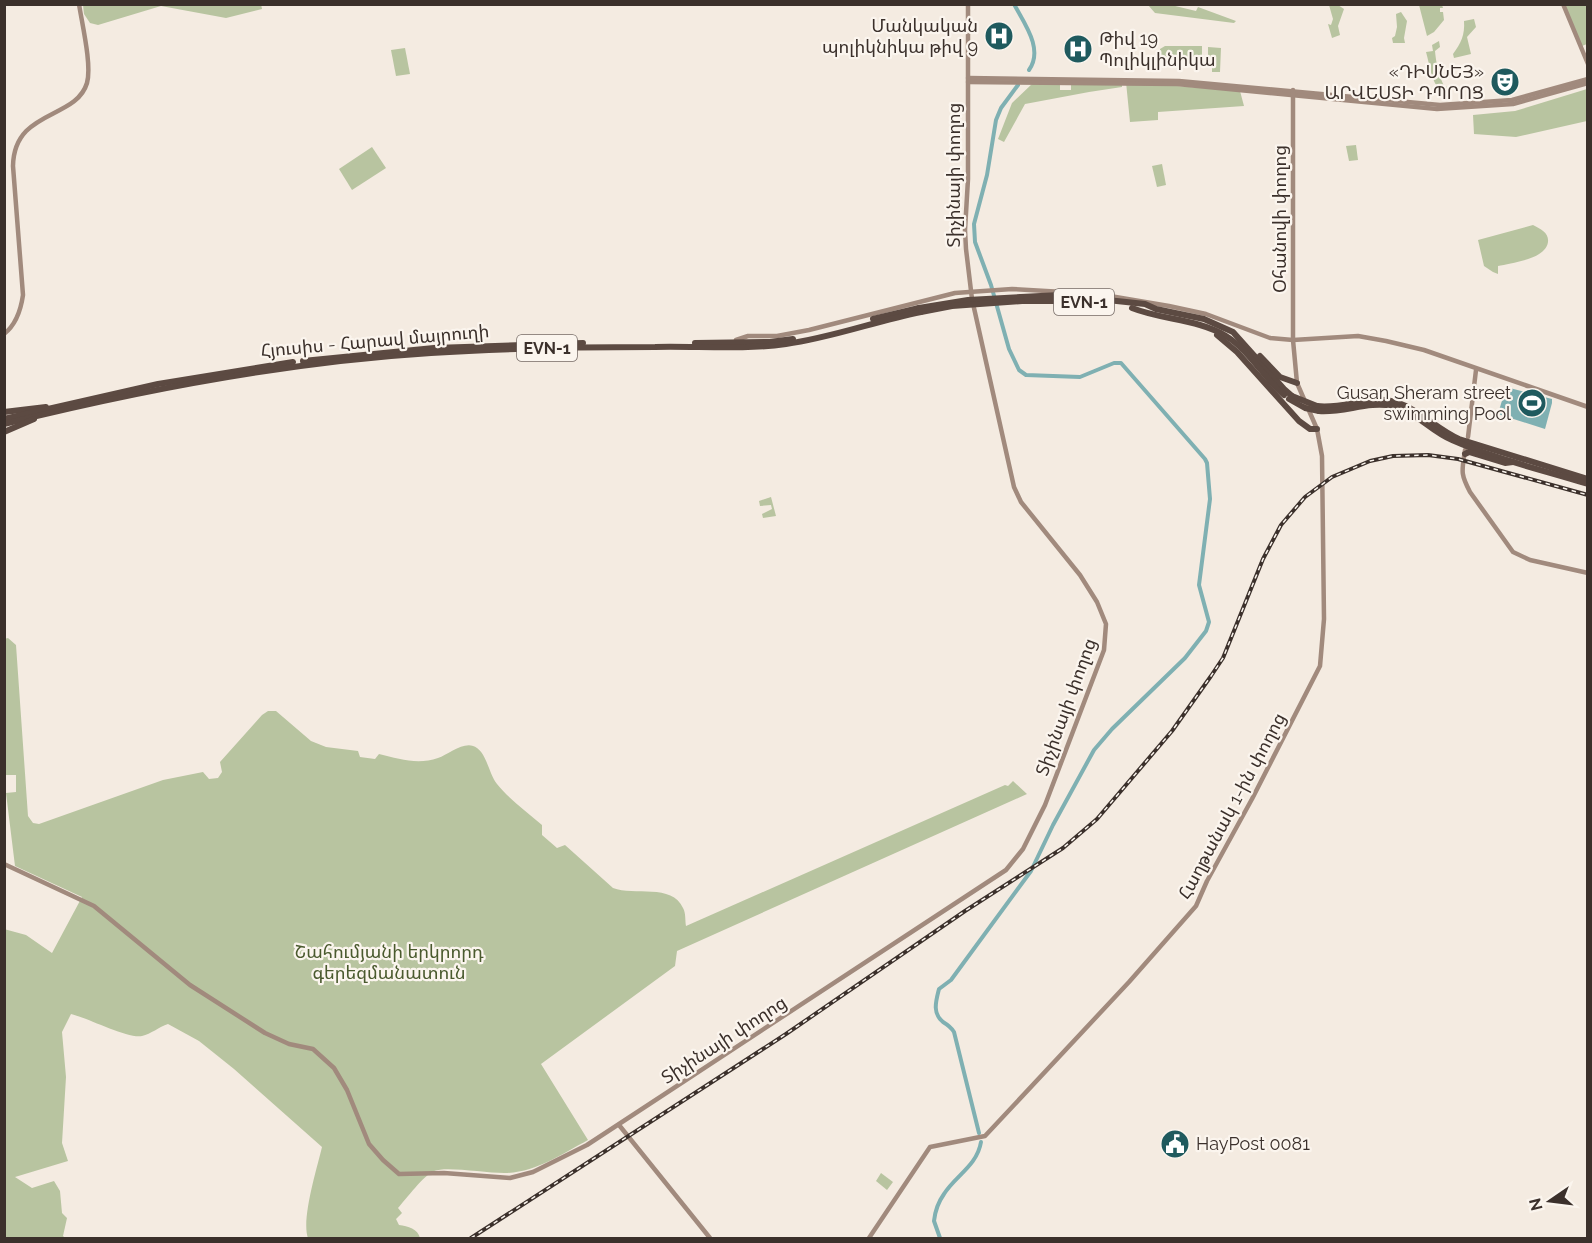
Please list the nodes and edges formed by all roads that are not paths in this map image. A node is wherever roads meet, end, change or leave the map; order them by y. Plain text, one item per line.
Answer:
1 (79, 4) edge
2 (969, 4) edge
3 (1563, 4) edge
4 (1587, 64) edge
5 (968, 80) junction
6 (1587, 81) edge
7 (1294, 92) junction
8 (972, 291) junction
9 (1022, 299) junction
10 (1148, 303) junction
11 (1132, 308) junction
12 (920, 310) junction
13 (1208, 328) junction
14 (1233, 332) junction
15 (4, 334) edge
16 (748, 336) junction
17 (1294, 340) junction
18 (718, 342) junction
19 (770, 342) junction
20 (1476, 370) junction
21 (1297, 383) junction
22 (1290, 398) junction
23 (53, 407) junction
24 (1587, 407) edge
25 (1318, 409) junction
26 (4, 412) edge
27 (40, 415) junction
28 (4, 422) edge
29 (1317, 429) junction
30 (4, 432) edge
31 (1468, 438) dead end
32 (1465, 452) joint
33 (1516, 462) junction
34 (1587, 479) edge
35 (1587, 484) edge
36 (1587, 573) edge
37 (4, 864) edge
38 (619, 1125) junction
39 (711, 1239) edge
40 (868, 1239) edge

1 - 15 street
2 - 5 street, Տիչինայի փողոց
3 - 4 street
5 - 7 street
5 - 8 street, Տիչինայի փողոց
6 - 7 street
7 - 17 street, Օհանովի փողոց
8 - 10 street
8 - 16 street
8 - 38 street, Տիչինայի փողոց
9 - 10 highway, Հյուսիս - Հարավ մայրուղի / EVN-1
9 - 11 highway, Հյուսիս - Հարավ մայրուղի / EVN-1
9 - 12 highway, Հյուսիս - Հարավ մայրուղի / EVN-1, bridge
10 - 11 highway, Հյուսիս - Հարավ մայրուղի / EVN-1
10 - 14 highway, Հյուսիս - Հարավ մայրուղի
10 - 17 street, EVN-1
11 - 13 highway, Հյուսիս - Հարավ մայրուղի
12 - 19 highway, Հյուսիս - Հարավ մայրուղի / EVN-1
12 - 27 highway, Հյուսիս - Հարավ մայրուղի / EVN-1
13 - 22 highway, Հյուսիս - Հարավ մայրուղի
13 - 29 highway
14 - 21 highway
14 - 22 highway, Հյուսիս - Հարավ մայրուղի
16 - 18 street
16 - 19 street
17 - 20 street, EVN-1
17 - 21 street, Օհանովի փողոց
18 - 19 highway, Հյուսիս - Հարավ մայրուղի / EVN-1
18 - 23 highway, Հյուսիս - Հարավ մայրուղի / EVN-1
20 - 24 street, EVN-1
20 - 31 street
21 - 29 street, Օհանովի փողոց
22 - 25 highway, Հյուսիս - Հարավ մայրուղի, bridge
23 - 26 highway
23 - 28 highway, Հյուսիս - Հարավ մայրուղի / EVN-1
25 - 33 highway, Հյուսիս - Հարավ մայրուղի
25 - 34 highway, Հյուսիս - Հարավ մայրուղի
27 - 28 highway, Հյուսիս - Հարավ մայրուղի / EVN-1
27 - 30 highway
29 - 40 street, Հաղթանակ 1-ին փողոց
32 - 33 highway
32 - 36 street
33 - 35 highway, Հյուսիս - Հարավ մայրուղի
37 - 38 street, Տիչինայի փողոց
38 - 39 street

